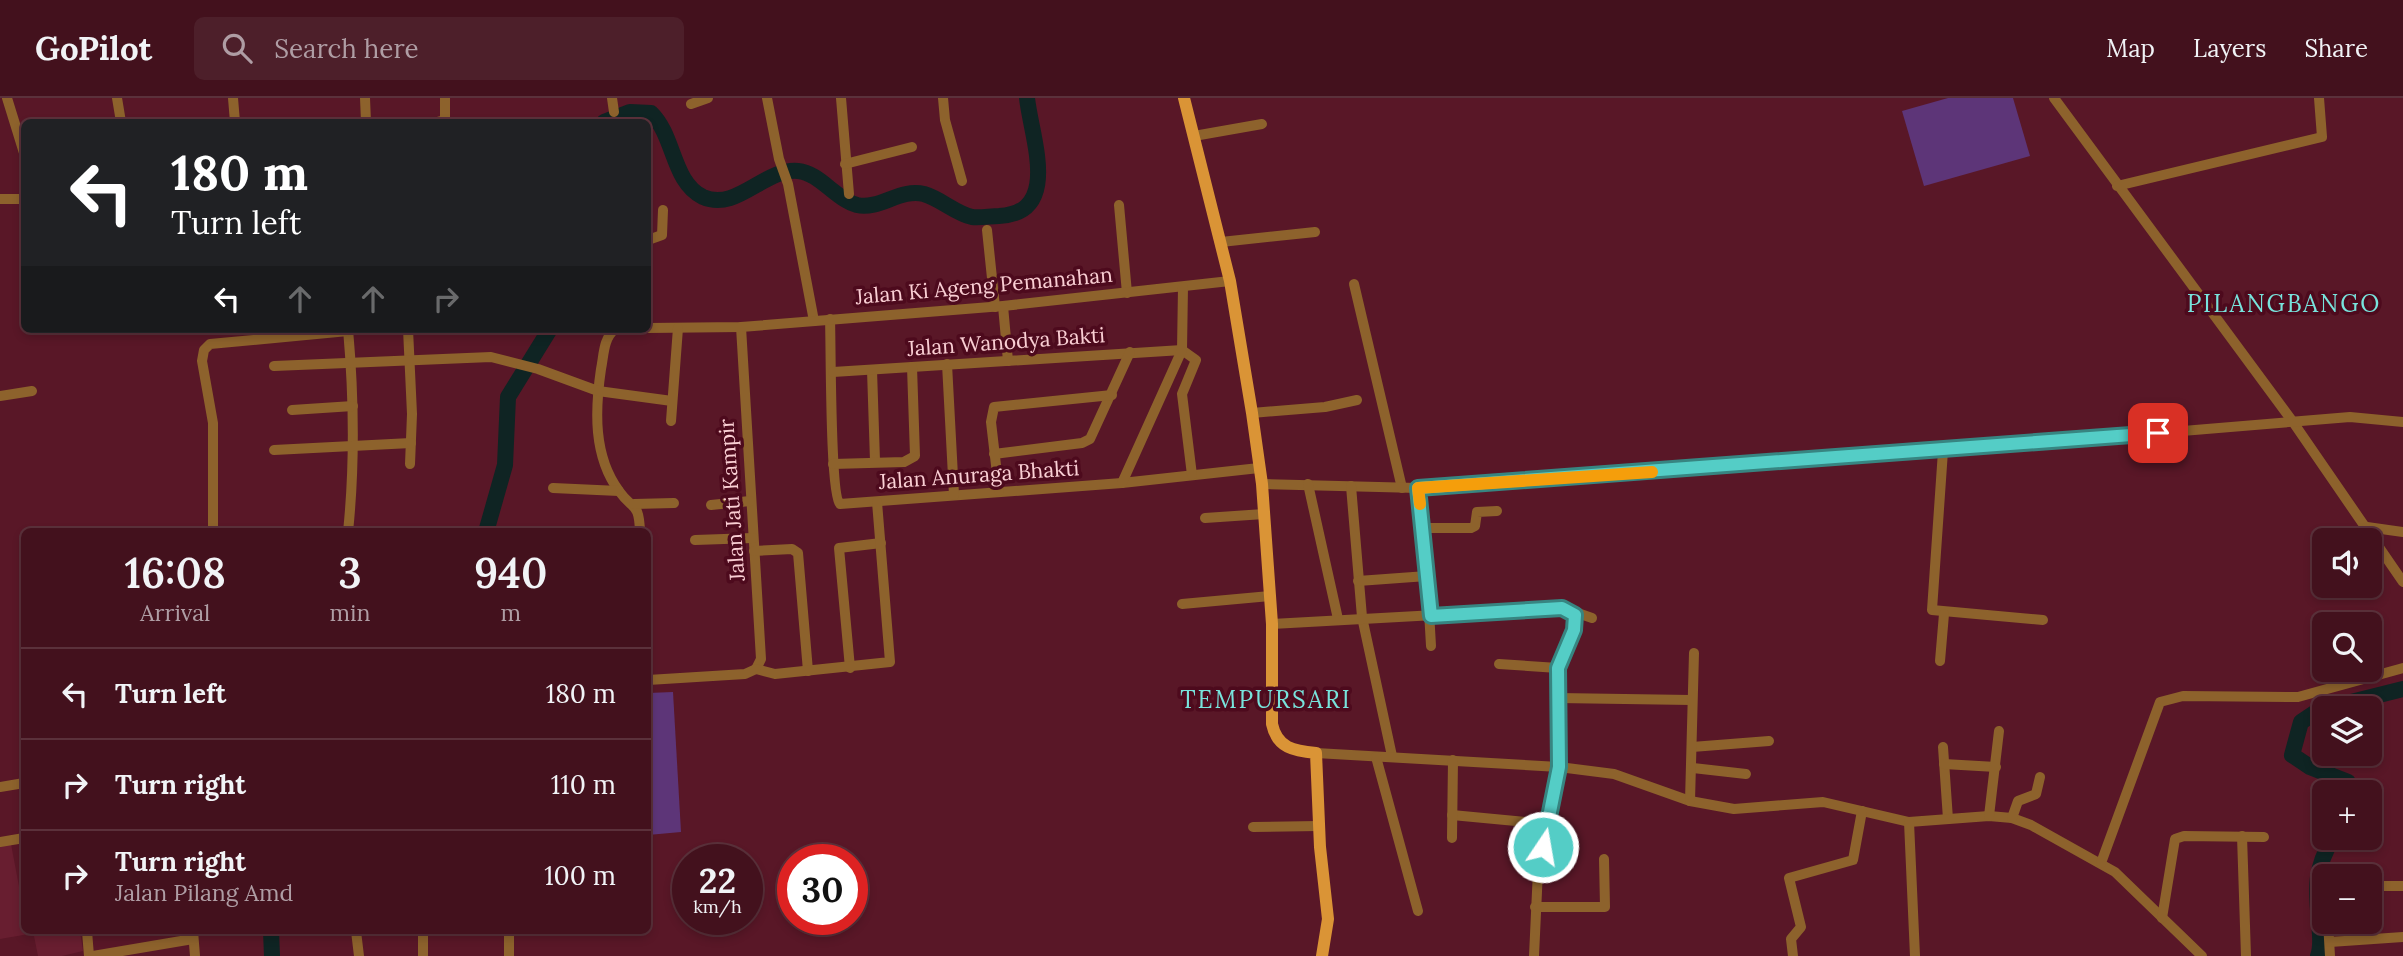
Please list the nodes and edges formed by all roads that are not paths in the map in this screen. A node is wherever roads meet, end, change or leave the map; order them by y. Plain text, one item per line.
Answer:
1 (7, 98) edge
2 (117, 98) edge
3 (233, 98) edge
4 (365, 98) edge
5 (445, 98) edge
6 (612, 98) edge
7 (708, 98) edge
8 (767, 98) edge
9 (841, 98) edge
10 (943, 98) edge
11 (1184, 98) edge
12 (2054, 98) edge
13 (2319, 98) edge
14 (691, 104) dead end
15 (614, 112) dead end
16 (120, 119) edge
17 (235, 119) edge
18 (366, 119) edge
19 (445, 119) edge
20 (1262, 124) dead end
21 (1195, 136) junction
22 (21, 143) edge
23 (912, 147) dead end
24 (845, 164) junction
25 (962, 181) dead end
26 (2117, 186) junction
27 (849, 194) dead end
28 (0, 199) edge
29 (21, 199) edge
30 (1119, 205) dead end
31 (663, 210) dead end
32 (988, 230) dead end
33 (1315, 232) dead end
34 (651, 239) edge
35 (1221, 242) junction
36 (1230, 281) junction
37 (1354, 284) dead end
38 (1182, 287) junction
39 (1127, 293) junction
40 (999, 307) junction
41 (830, 318) junction
42 (814, 321) junction
43 (741, 327) junction
44 (651, 328) edge
45 (678, 328) junction
46 (291, 333) edge
47 (348, 333) edge
48 (408, 333) edge
49 (612, 333) edge
50 (1182, 350) junction
51 (1130, 352) junction
52 (410, 358) junction
53 (1008, 361) junction
54 (351, 362) junction
55 (947, 364) junction
56 (274, 366) dead end
57 (912, 368) junction
58 (872, 370) junction
59 (833, 372) junction
60 (32, 391) dead end
61 (598, 391) junction
62 (1112, 395) junction
63 (0, 396) edge
64 (1357, 400) dead end
65 (672, 401) junction
66 (353, 407) junction
67 (292, 410) dead end
68 (1252, 413) junction
69 (671, 421) dead end
70 (2293, 422) junction
71 (2403, 422) edge
72 (411, 443) junction
73 (352, 447) junction
74 (274, 450) dead end
75 (1943, 451) junction
76 (994, 454) junction
77 (875, 461) junction
78 (410, 464) dead end
79 (833, 464) junction
80 (1259, 468) junction
81 (1192, 475) junction
82 (1122, 483) junction
83 (1308, 484) junction
84 (1262, 485) junction
85 (1350, 486) junction
86 (553, 488) dead end
87 (1402, 488) junction
88 (1418, 488) junction
89 (619, 491) junction
90 (999, 491) junction
91 (954, 495) junction
92 (750, 501) junction
93 (877, 502) junction
94 (674, 503) dead end
95 (634, 504) junction
96 (711, 505) dead end
97 (1497, 511) dead end
98 (1264, 514) junction
99 (1205, 518) dead end
100 (2367, 527) junction
101 (213, 528) edge
102 (348, 528) edge
103 (639, 528) edge
104 (1422, 528) junction
105 (2403, 532) edge
106 (753, 538) junction
107 (695, 540) dead end
108 (881, 543) junction
109 (754, 551) junction
110 (1427, 576) junction
111 (1358, 581) junction
112 (2403, 582) edge
113 (1270, 596) junction
114 (1182, 604) dead end
115 (1573, 611) junction
116 (1944, 614) junction
117 (1431, 616) junction
118 (1362, 617) junction
119 (1592, 618) dead end
120 (1338, 619) junction
121 (2043, 620) dead end
122 (1272, 624) junction
123 (1431, 646) dead end
124 (1693, 653) dead end
125 (1940, 661) dead end
126 (1500, 664) dead end
127 (850, 668) junction
128 (1558, 668) junction
129 (2403, 668) edge
130 (756, 669) junction
131 (808, 671) junction
132 (651, 680) edge
133 (1558, 698) junction
134 (1691, 700) junction
135 (1999, 731) dead end
136 (1769, 741) dead end
137 (1692, 747) junction
138 (1943, 747) dead end
139 (1316, 753) junction
140 (1392, 756) junction
141 (1376, 757) junction
142 (1453, 760) junction
143 (1944, 764) junction
144 (1559, 767) junction
145 (1996, 767) junction
146 (1693, 768) junction
147 (1746, 774) dead end
148 (2040, 778) dead end
149 (21, 784) edge
150 (0, 787) edge
151 (1690, 801) junction
152 (1862, 811) junction
153 (1452, 815) junction
154 (1989, 816) junction
155 (2012, 818) junction
156 (1948, 819) junction
157 (1909, 822) junction
158 (1548, 824) junction
159 (1318, 826) junction
160 (1254, 827) dead end
161 (2242, 836) junction
162 (2264, 836) dead end
163 (21, 838) edge
164 (1452, 838) dead end
165 (0, 842) edge
166 (1605, 859) dead end
167 (2101, 863) junction
168 (2382, 886) edge
169 (2403, 886) edge
170 (1535, 907) junction
171 (1418, 911) dead end
172 (2162, 918) junction
173 (87, 934) edge
174 (356, 934) edge
175 (423, 934) edge
176 (509, 934) edge
177 (2329, 934) edge
178 (193, 935) edge
179 (2403, 937) edge
180 (2330, 942) junction
181 (2200, 954) edge
182 (91, 956) edge
183 (195, 956) edge
184 (359, 956) edge
185 (423, 956) edge
186 (509, 956) edge
187 (1322, 956) edge
188 (1534, 956) edge
189 (1793, 956) edge
190 (1915, 956) edge
191 (2185, 956) edge
192 (2246, 956) edge
193 (2330, 956) edge

1 - 22 street
2 - 16 street
3 - 17 street
4 - 18 street
5 - 19 street
6 - 15 street
7 - 14 street
8 - 42 street
9 - 24 street
10 - 25 street
11 - 21 main road
12 - 26 street
13 - 26 street
20 - 21 street
21 - 35 main road
23 - 24 street
24 - 27 street
26 - 70 street
28 - 29 street
30 - 39 street
31 - 34 street
32 - 40 street
33 - 35 street
35 - 36 main road
36 - 38 street, Jalan Ki Ageng Pemanahan
36 - 68 main road
37 - 87 street
38 - 39 street, Jalan Ki Ageng Pemanahan
38 - 50 street
39 - 40 street, Jalan Ki Ageng Pemanahan
40 - 41 street, Jalan Ki Ageng Pemanahan
40 - 53 street
41 - 42 street, Jalan Ki Ageng Pemanahan
41 - 59 street
42 - 43 street, Jalan Ki Ageng Pemanahan
43 - 45 street, Jalan Ki Ageng Pemanahan
43 - 92 street, Jalan Jati Kampir
44 - 45 street, Jalan Ki Ageng Pemanahan
45 - 65 street
46 - 101 street
47 - 54 street
48 - 52 street
49 - 61 street
50 - 51 street, Jalan Wanodya Bakti
50 - 81 street
50 - 82 street
51 - 53 street, Jalan Wanodya Bakti
51 - 62 street
52 - 54 street
52 - 61 street
52 - 72 street
53 - 55 street, Jalan Wanodya Bakti
54 - 56 street
54 - 66 street
55 - 57 street, Jalan Wanodya Bakti
55 - 91 street
57 - 58 street, Jalan Wanodya Bakti
57 - 77 street
58 - 59 street, Jalan Wanodya Bakti
58 - 77 street
59 - 79 street
60 - 63 street
61 - 65 street
61 - 89 street
62 - 76 street
62 - 76 street
64 - 68 street
65 - 69 street
66 - 67 street
66 - 73 street
68 - 80 main road
70 - 71 street
70 - 75 street
70 - 100 street
72 - 73 street
72 - 78 street
73 - 74 street
73 - 102 street
75 - 88 street
75 - 116 street
76 - 90 street
77 - 79 street
79 - 93 street, Jalan Anuraga Bhakti
80 - 81 street, Jalan Anuraga Bhakti
80 - 84 main road
81 - 82 street, Jalan Anuraga Bhakti
82 - 90 street, Jalan Anuraga Bhakti
83 - 84 street
83 - 85 street
83 - 120 street
84 - 98 main road
85 - 87 street
85 - 111 street
86 - 89 street
87 - 88 street
88 - 104 street
89 - 95 street
90 - 91 street, Jalan Anuraga Bhakti
91 - 93 street, Jalan Anuraga Bhakti
92 - 96 street
92 - 106 street, Jalan Jati Kampir
93 - 108 street
94 - 95 street
95 - 103 street
97 - 104 street
98 - 99 street
98 - 113 main road
100 - 105 street
100 - 112 street
104 - 110 street
106 - 107 street
106 - 109 street, Jalan Jati Kampir
108 - 127 street
108 - 127 street
109 - 130 street, Jalan Jati Kampir
109 - 131 street
110 - 111 street
110 - 117 street
111 - 118 street
113 - 114 street
113 - 122 main road
115 - 117 street
115 - 119 street
115 - 128 street
116 - 121 street
116 - 125 street
117 - 118 street
117 - 123 street
118 - 120 street
118 - 140 street
120 - 122 street
122 - 139 main road
124 - 134 street
126 - 128 street
127 - 131 street
128 - 133 street
129 - 167 street
130 - 131 street
130 - 132 street
133 - 134 street
133 - 144 street
134 - 137 street
135 - 145 street
136 - 137 street
137 - 146 street
138 - 143 street
139 - 141 street
139 - 159 main road
140 - 141 street
140 - 142 street
141 - 171 street
142 - 144 street
142 - 153 street
143 - 145 street
143 - 156 street
144 - 151 street
144 - 158 street
145 - 154 street
146 - 147 street
146 - 151 street
148 - 155 street
149 - 150 street
151 - 152 street
152 - 157 street
152 - 189 street
153 - 158 street
153 - 164 street
154 - 155 street
154 - 156 street
155 - 167 street
156 - 157 street
157 - 190 street
158 - 170 street
159 - 160 street
159 - 187 main road
161 - 162 street
161 - 172 street
161 - 192 street
163 - 165 street
166 - 170 street
167 - 172 street
168 - 169 street
170 - 188 street
172 - 181 street
173 - 182 street
174 - 184 street
175 - 185 street
176 - 186 street
177 - 180 street
178 - 182 street
178 - 183 street
179 - 180 street
180 - 193 street
181 - 191 street

